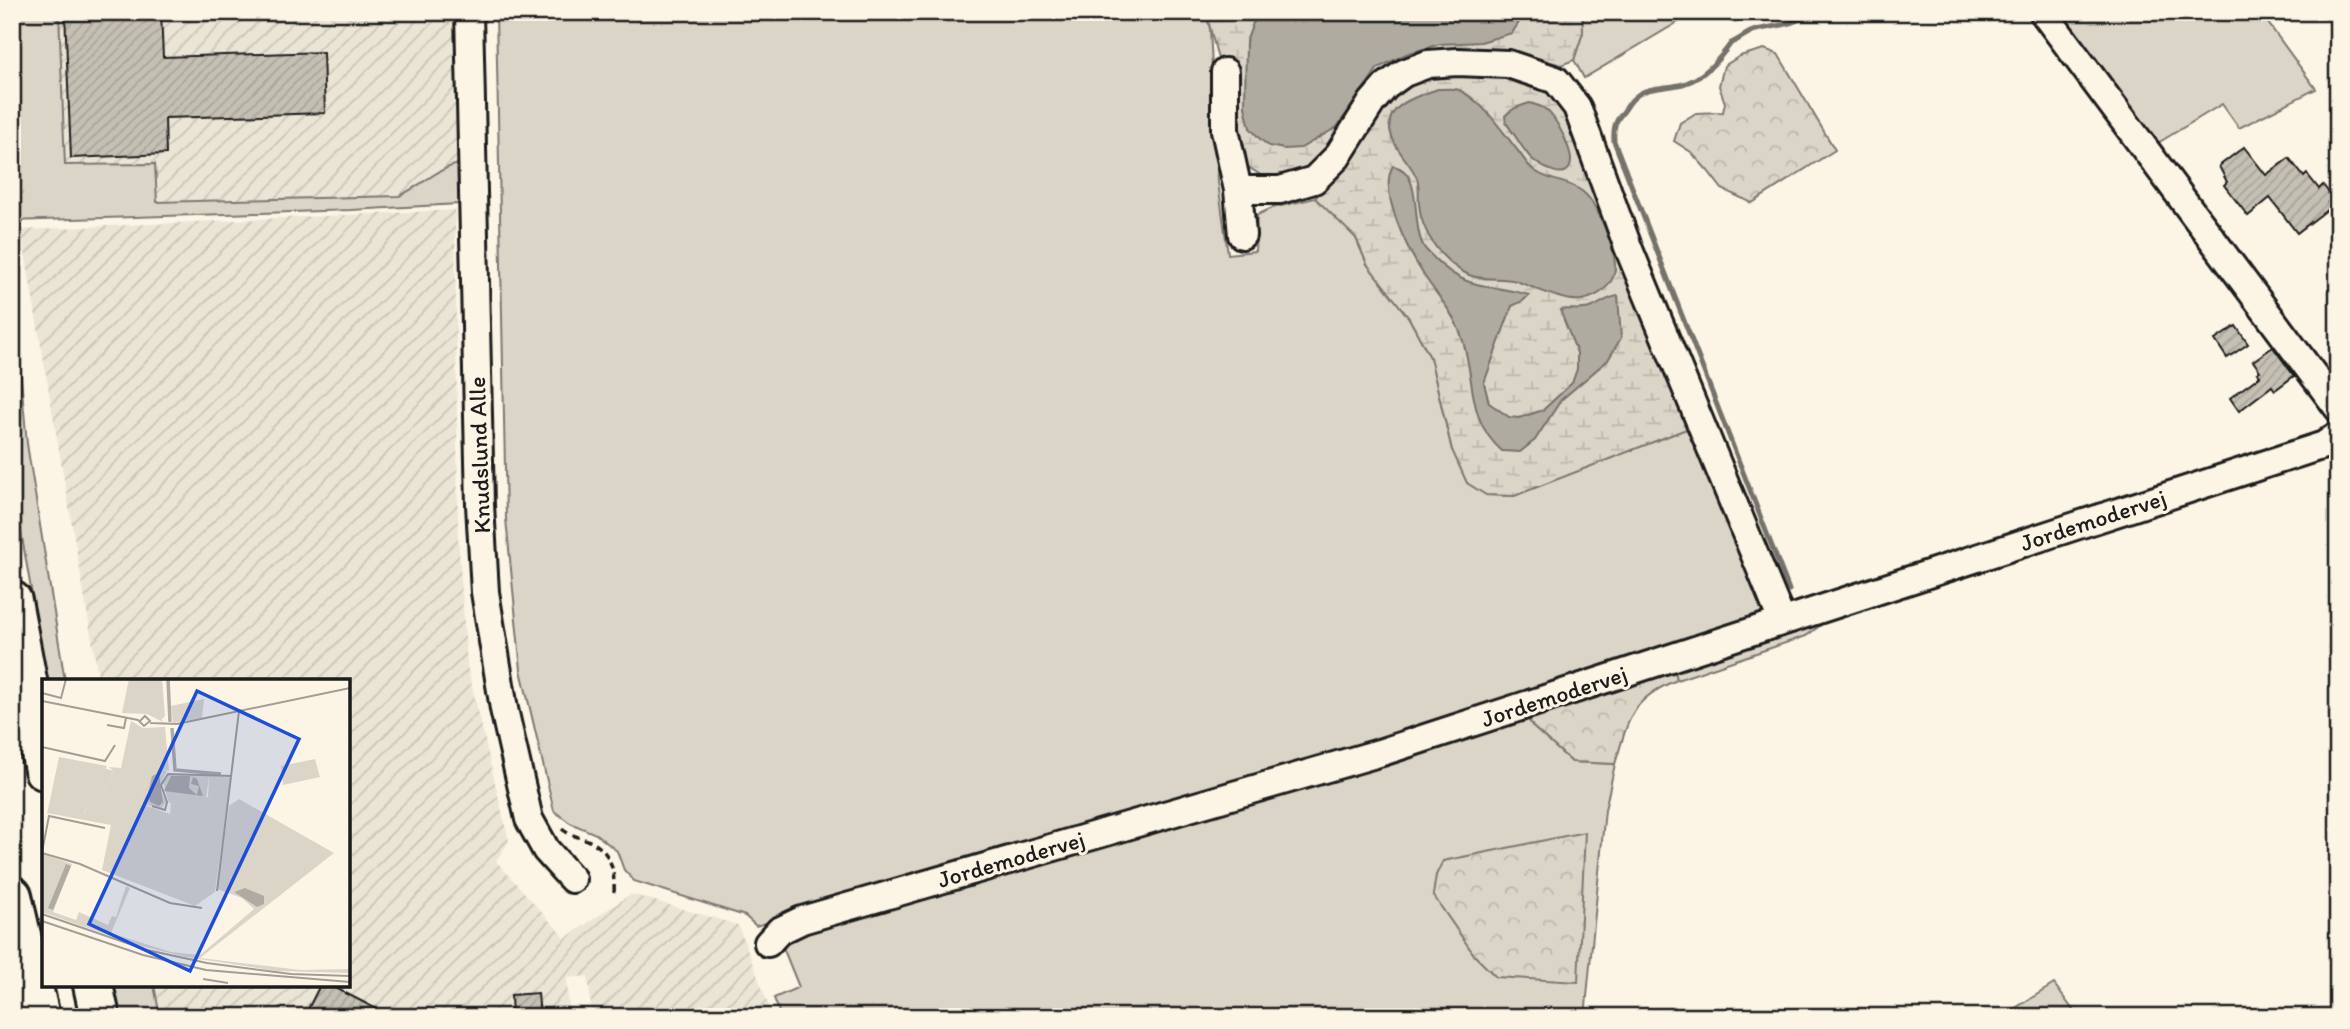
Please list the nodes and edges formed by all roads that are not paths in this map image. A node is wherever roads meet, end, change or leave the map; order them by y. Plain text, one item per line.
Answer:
1 (469, 12) edge
2 (2043, 12) edge
3 (1225, 72) dead end
4 (1238, 190) junction
5 (1242, 235) dead end
6 (2338, 408) edge
7 (2338, 435) edge
8 (12, 601) edge
9 (1782, 621) junction
10 (42, 759) edge
11 (572, 879) dead end
12 (12, 896) edge
13 (768, 943) dead end
14 (93, 987) edge
15 (40, 1017) edge
16 (100, 1017) edge

1 - 11 street, Knudslund Alle
2 - 6 street
3 - 4 street
4 - 5 street
4 - 9 street
7 - 9 street, Jordemodervej
8 - 10 highway
9 - 13 street, Jordemodervej
12 - 15 highway
14 - 16 highway

